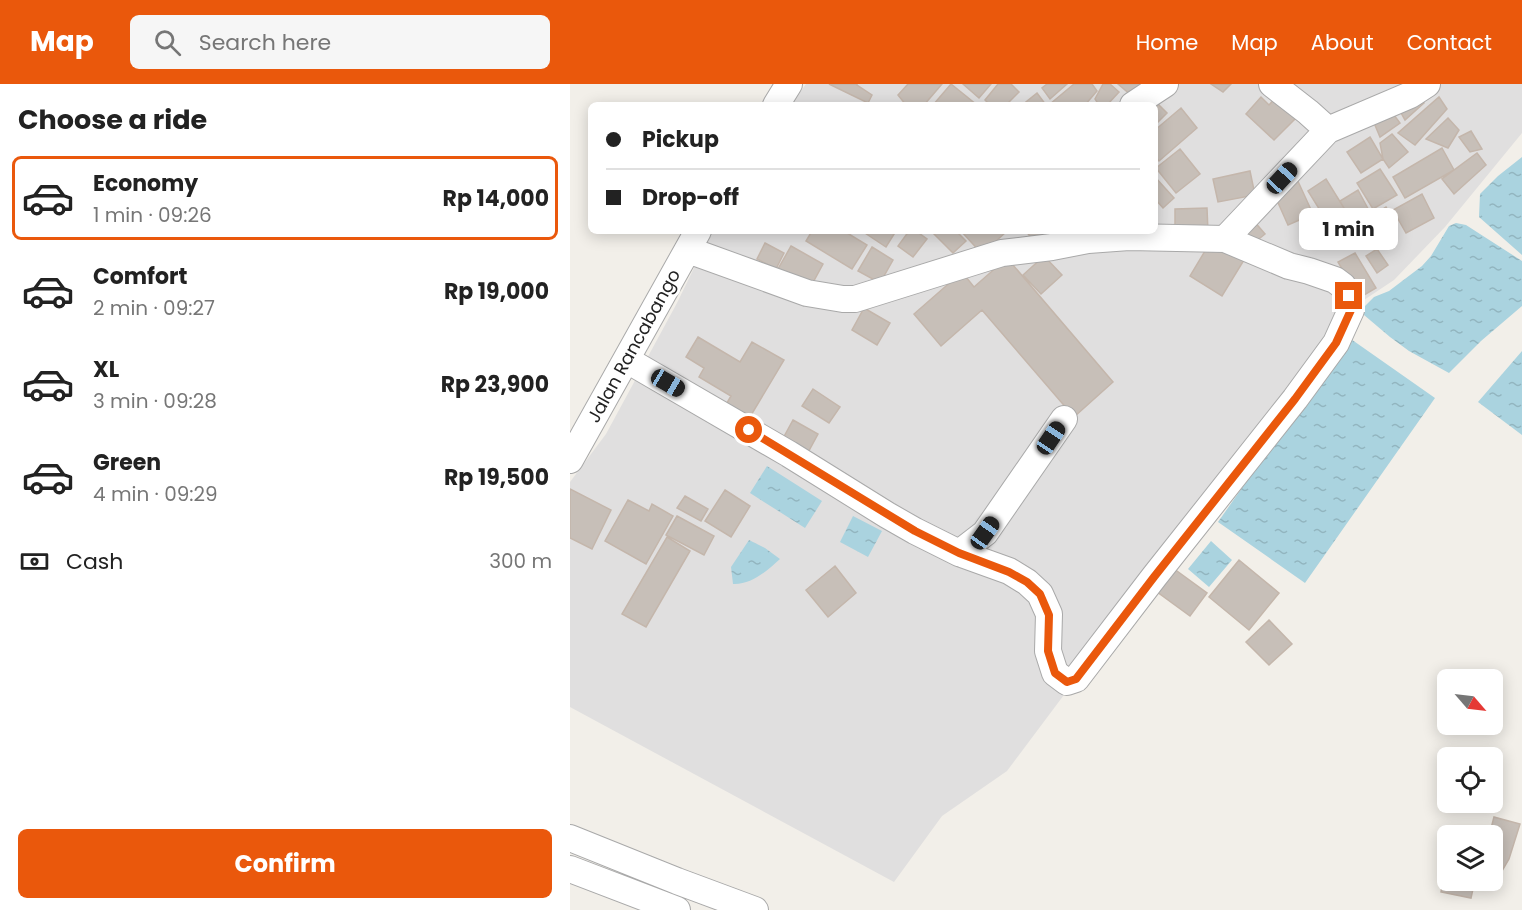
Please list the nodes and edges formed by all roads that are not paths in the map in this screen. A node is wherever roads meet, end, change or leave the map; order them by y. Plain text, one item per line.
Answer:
1 (789, 84) edge
2 (1165, 84) edge
3 (1272, 84) edge
4 (1427, 84) edge
5 (778, 102) edge
6 (1138, 102) edge
7 (1328, 130) junction
8 (1127, 234) edge
9 (1226, 239) junction
10 (693, 241) edge
11 (627, 360) junction
12 (1064, 419) dead end
13 (570, 460) edge
14 (959, 553) junction
15 (570, 838) edge
16 (570, 869) edge
17 (677, 910) edge
18 (755, 910) edge

1 - 5 street
2 - 6 street
3 - 7 street
4 - 7 street
7 - 9 street
8 - 9 street
8 - 10 street
9 - 14 street
10 - 11 street, Jalan Rancabango
11 - 13 street, Jalan Rancabango
11 - 14 street
12 - 14 street
15 - 18 street
16 - 17 street

